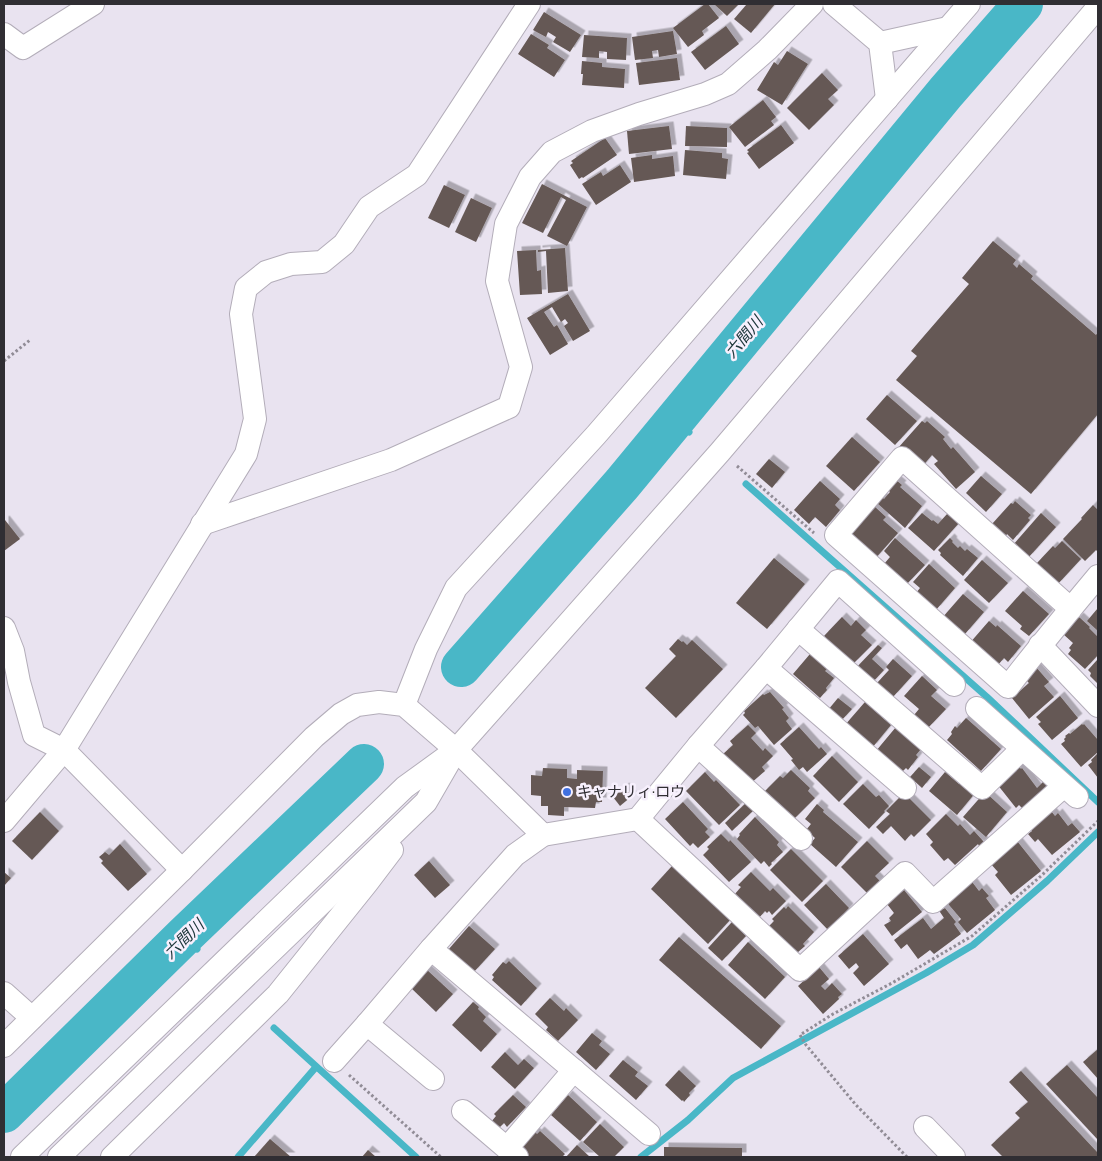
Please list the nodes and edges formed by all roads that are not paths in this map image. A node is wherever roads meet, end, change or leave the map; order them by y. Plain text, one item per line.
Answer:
1 (93, 4) edge
2 (529, 4) edge
3 (812, 4) edge
4 (834, 4) edge
5 (970, 4) edge
6 (1098, 7) edge
7 (948, 28) junction
8 (4, 34) edge
9 (880, 43) junction
10 (888, 99) junction
11 (202, 524) junction
12 (1098, 576) edge
13 (1071, 609) junction
14 (4, 628) edge
15 (798, 629) junction
16 (1040, 645) junction
17 (766, 668) junction
18 (954, 685) dead end
19 (404, 705) junction
20 (1098, 706) edge
21 (977, 708) dead end
22 (698, 746) junction
23 (1022, 749) junction
24 (64, 750) junction
25 (456, 750) junction
26 (905, 788) dead end
27 (426, 802) junction
28 (638, 819) junction
29 (4, 821) edge
30 (542, 835) junction
31 (801, 839) dead end
32 (182, 870) junction
33 (431, 949) junction
34 (4, 993) edge
35 (32, 1018) junction
36 (368, 1024) junction
37 (4, 1046) edge
38 (334, 1061) road end
39 (574, 1070) junction
40 (433, 1079) dead end
41 (463, 1110) dead end
42 (925, 1127) dead end
43 (650, 1134) dead end
44 (512, 1153) edge
45 (22, 1157) edge
46 (59, 1157) edge
47 (112, 1157) edge
48 (954, 1157) edge

1 - 8 street
2 - 11 street
3 - 11 street
4 - 9 street
5 - 7 street
6 - 25 street
7 - 9 street
7 - 10 street
9 - 10 street
10 - 19 street
11 - 24 street
12 - 13 street
13 - 16 street
13 - 16 street
14 - 24 street
15 - 17 street
15 - 18 street
15 - 23 street
16 - 20 street
17 - 22 street
17 - 26 street
19 - 25 street
19 - 32 street
21 - 23 street
22 - 28 street
22 - 31 street
23 - 28 street
24 - 29 street
24 - 32 street
25 - 27 street
25 - 30 street
25 - 45 street
27 - 46 street
27 - 47 street
28 - 30 street
30 - 33 street
32 - 35 street
33 - 36 street
33 - 39 street
34 - 35 street
35 - 37 street
36 - 38 street
36 - 40 street
39 - 43 street
39 - 44 street
41 - 44 street
42 - 48 street

